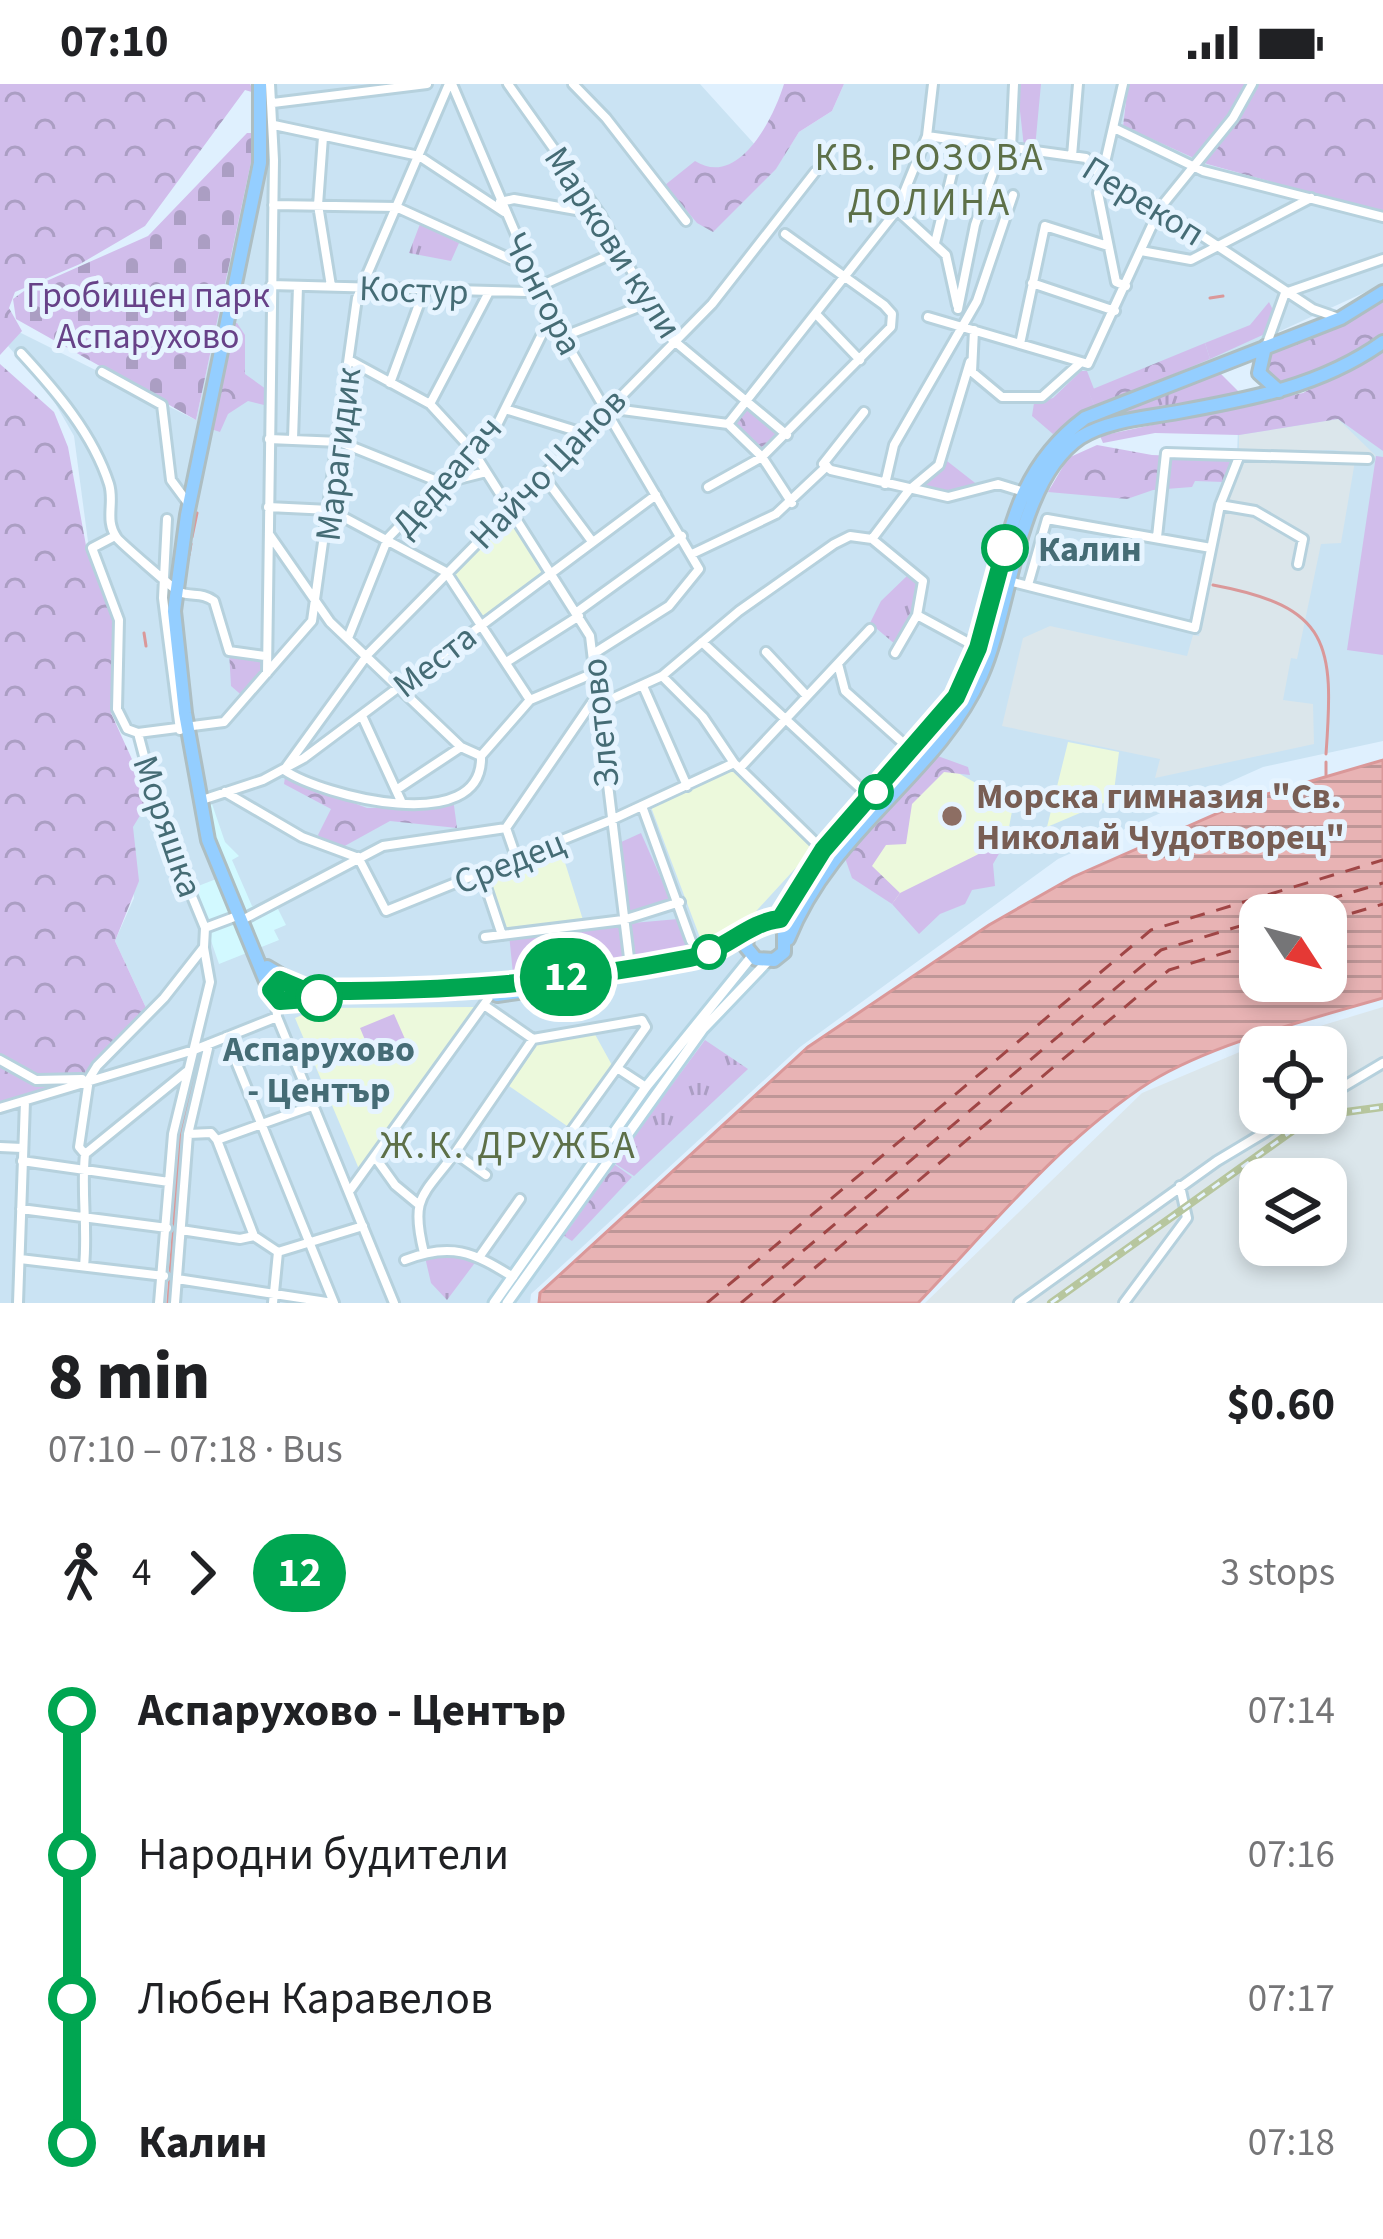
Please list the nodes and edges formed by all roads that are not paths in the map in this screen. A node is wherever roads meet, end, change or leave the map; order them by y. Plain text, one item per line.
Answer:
1 (260, 84) edge
2 (270, 84) edge
3 (427, 84) edge
4 (450, 84) edge
5 (508, 84) edge
6 (572, 84) edge
7 (933, 84) edge
8 (1014, 84) edge
9 (1078, 84) edge
10 (1123, 84) edge
11 (1252, 84) edge
12 (273, 104) junction
13 (274, 125) junction
14 (1116, 129) junction
15 (323, 136) junction
16 (927, 136) junction
17 (960, 141) junction
18 (1007, 148) junction
19 (419, 156) junction
20 (1072, 156) junction
21 (1194, 165) junction
22 (815, 172) dead end
23 (1105, 182) junction
24 (1012, 196) dead end
25 (1312, 198) junction
26 (500, 202) junction
27 (273, 205) junction
28 (317, 206) junction
29 (396, 207) junction
30 (1160, 208) junction
31 (897, 210) junction
32 (504, 213) junction
33 (600, 214) junction
34 (1383, 217) edge
35 (686, 221) dead end
36 (785, 234) dead end
37 (935, 243) junction
38 (1110, 247) junction
39 (1218, 247) junction
40 (620, 250) junction
41 (1141, 251) junction
42 (1383, 259) edge
43 (527, 267) junction
44 (845, 277) junction
45 (271, 284) junction
46 (1032, 284) junction
47 (298, 286) junction
48 (331, 286) junction
49 (361, 286) junction
50 (1126, 286) junction
51 (425, 288) junction
52 (537, 289) junction
53 (489, 292) junction
54 (1285, 292) junction
55 (1383, 292) edge
56 (649, 303) junction
57 (958, 309) junction
58 (1115, 311) junction
59 (816, 314) junction
60 (551, 317) junction
61 (928, 317) dead end
62 (1341, 318) junction
63 (961, 324) junction
64 (974, 330) junction
65 (562, 337) junction
66 (673, 342) junction
67 (1383, 343) edge
68 (1020, 344) junction
69 (1266, 346) junction
70 (21, 353) dead end
71 (349, 360) junction
72 (860, 360) junction
73 (970, 362) junction
74 (1084, 364) junction
75 (102, 372) dead end
76 (390, 383) junction
77 (1279, 391) junction
78 (747, 402) junction
79 (1125, 402) junction
80 (430, 404) junction
81 (606, 408) junction
82 (505, 409) junction
83 (864, 412) dead end
84 (1131, 421) junction
85 (728, 424) junction
86 (583, 433) junction
87 (787, 434) junction
88 (269, 439) junction
89 (293, 439) junction
90 (340, 442) junction
91 (473, 451) junction
92 (762, 457) junction
93 (1239, 457) junction
94 (1368, 459) dead end
95 (825, 465) junction
96 (486, 472) junction
97 (542, 473) junction
98 (442, 483) junction
99 (885, 484) junction
100 (708, 488) dead end
101 (909, 490) junction
102 (1021, 491) junction
103 (656, 495) junction
104 (792, 503) junction
105 (190, 504) junction
106 (1220, 505) junction
107 (268, 507) junction
108 (508, 507) junction
109 (330, 510) junction
110 (167, 519) dead end
111 (267, 532) junction
112 (116, 536) junction
113 (682, 536) junction
114 (1157, 537) junction
115 (388, 538) junction
116 (872, 539) junction
117 (591, 540) junction
118 (1211, 548) junction
119 (692, 554) junction
120 (1298, 564) dead end
121 (549, 571) junction
122 (446, 572) junction
123 (164, 578) junction
124 (1012, 582) junction
125 (1028, 585) junction
126 (176, 591) junction
127 (318, 600) junction
128 (578, 614) junction
129 (917, 615) junction
130 (481, 622) junction
131 (870, 629) dead end
132 (348, 638) junction
133 (702, 642) junction
134 (978, 648) junction
135 (766, 652) dead end
136 (895, 653) dead end
137 (368, 654) junction
138 (593, 654) junction
139 (265, 656) junction
140 (508, 661) junction
141 (838, 663) junction
142 (594, 673) junction
143 (267, 675) junction
144 (662, 676) junction
145 (643, 686) junction
146 (398, 687) junction
147 (808, 696) junction
148 (530, 700) junction
149 (596, 701) junction
150 (362, 716) junction
151 (786, 718) junction
152 (183, 729) junction
153 (138, 733) junction
154 (461, 747) junction
155 (912, 751) junction
156 (481, 756) junction
157 (737, 766) junction
158 (284, 770) junction
159 (687, 786) junction
160 (396, 790) junction
161 (224, 791) junction
162 (871, 798) junction
163 (200, 801) junction
164 (401, 801) junction
165 (642, 806) junction
166 (609, 821) junction
167 (506, 828) junction
168 (823, 850) junction
169 (358, 857) junction
170 (516, 857) junction
171 (481, 872) junction
172 (680, 902) junction
173 (238, 919) junction
174 (623, 920) junction
175 (776, 921) junction
176 (205, 928) junction
177 (748, 931) junction
178 (502, 935) junction
179 (485, 937) dead end
180 (788, 939) junction
181 (691, 941) dead end
182 (204, 947) junction
183 (749, 951) junction
184 (768, 962) junction
185 (630, 968) junction
186 (282, 991) junction
187 (490, 996) junction
188 (277, 1016) junction
189 (284, 1028) junction
190 (226, 1037) junction
191 (533, 1039) junction
192 (209, 1044) junction
193 (194, 1050) junction
194 (0, 1060) edge
195 (1383, 1063) edge
196 (617, 1068) junction
197 (187, 1071) junction
198 (89, 1079) junction
199 (1347, 1084) edge
200 (646, 1087) junction
201 (25, 1101) junction
202 (315, 1105) junction
203 (0, 1108) edge
204 (263, 1124) junction
205 (1264, 1134) edge
206 (188, 1135) junction
207 (568, 1136) dead end
208 (217, 1140) junction
209 (0, 1147) edge
210 (23, 1148) junction
211 (454, 1153) junction
212 (85, 1154) junction
213 (374, 1157) junction
214 (22, 1161) junction
215 (83, 1170) junction
216 (487, 1175) dead end
217 (170, 1183) junction
218 (1180, 1186) junction
219 (350, 1190) junction
220 (520, 1199) dead end
221 (418, 1204) junction
222 (21, 1209) junction
223 (89, 1218) junction
224 (363, 1226) junction
225 (167, 1228) junction
226 (181, 1229) junction
227 (254, 1236) junction
228 (310, 1242) junction
229 (278, 1252) junction
230 (424, 1253) junction
231 (480, 1256) junction
232 (20, 1259) junction
233 (405, 1260) dead end
234 (84, 1266) junction
235 (164, 1276) junction
236 (513, 1277) junction
237 (177, 1279) junction
238 (273, 1298) edge
239 (18, 1303) edge
240 (160, 1303) edge
241 (175, 1303) edge
242 (333, 1303) edge
243 (394, 1303) edge
244 (494, 1303) edge
245 (507, 1303) edge
246 (1019, 1303) edge
247 (1124, 1303) edge

1 - 105 main road
2 - 12 street
3 - 12 street
4 - 19 street, Марагидик
4 - 26 street, Чонгора
5 - 33 street, Маркови кули
6 - 35 street
7 - 16 street
8 - 18 street
9 - 20 street
10 - 14 street
11 - 21 street
12 - 13 street
13 - 15 street
13 - 27 street
14 - 21 street
14 - 23 street
15 - 19 street
15 - 28 street
16 - 17 street, Перекоп
16 - 31 street
17 - 18 street, Перекоп
17 - 37 street
18 - 20 street, Перекоп
18 - 57 street
19 - 29 street, Марагидик
19 - 32 street
20 - 23 street, Перекоп
21 - 25 street
21 - 30 street
22 - 66 street, Найчо Цанов
23 - 30 street, Перекоп
23 - 38 street
24 - 63 street
25 - 34 street
25 - 39 street
26 - 32 street, Чонгора
26 - 33 street
27 - 28 street
27 - 45 street
28 - 29 street
28 - 48 street
29 - 43 street
29 - 49 street, Марагидик
30 - 39 street, Перекоп
30 - 41 street
31 - 37 street
31 - 44 street
32 - 43 street, Чонгора
33 - 40 street, Маркови кули
36 - 44 street
37 - 57 street
38 - 46 street
38 - 50 street
39 - 41 street
39 - 54 street, Перекоп
40 - 52 street, Костур
40 - 56 street, Маркови кули
41 - 50 street
42 - 54 street
43 - 52 street, Чонгора
44 - 59 street
44 - 72 street
45 - 47 street, Костур
45 - 88 street
46 - 58 street
46 - 68 street
47 - 48 street, Костур
47 - 89 street
48 - 49 street, Костур
49 - 51 street, Костур
49 - 71 street, Марагидик
50 - 58 street
51 - 53 street, Костур
51 - 76 street
52 - 53 street, Костур
52 - 60 street, Чонгора
53 - 80 street
54 - 62 street, Перекоп
54 - 69 street
55 - 62 main road
56 - 65 street
56 - 66 street, Маркови кули
57 - 63 street
58 - 74 street
59 - 72 street
59 - 78 street
60 - 65 street, Чонгора
60 - 82 street, Дедеагач
61 - 63 street
62 - 69 main road
63 - 64 street
63 - 99 street
64 - 68 street
64 - 73 street
65 - 81 street, Чонгора
66 - 78 street, Маркови кули
66 - 81 street, Найчо Цанов
67 - 77 main road
68 - 74 street
69 - 77 main road
69 - 79 main road
70 - 112 street
71 - 76 street, Злетово
71 - 90 street, Марагидик
72 - 87 street
73 - 74 street
73 - 101 street
75 - 105 street
76 - 80 street, Злетово
77 - 84 main road
78 - 85 street
78 - 87 street, Маркови кули
79 - 84 main road
79 - 102 main road
80 - 91 street, Злетово
81 - 85 street
81 - 86 street, Найчо Цанов
81 - 103 street, Чонгора
82 - 86 street
82 - 91 street, Дедеагач
83 - 95 street
84 - 124 main road
85 - 92 street
86 - 97 street, Найчо Цанов
87 - 92 street
88 - 89 street
88 - 107 street
89 - 90 street
90 - 98 street
90 - 109 street, Марагидик
91 - 96 street, Злетово
91 - 98 street, Дедеагач
92 - 100 street
92 - 104 street
93 - 94 street
93 - 106 street
93 - 114 street
95 - 99 street
95 - 104 street
96 - 98 street
96 - 108 street, Злетово
97 - 108 street, Найчо Цанов
97 - 117 street
98 - 115 street, Дедеагач
99 - 101 street
101 - 102 street
101 - 116 street
102 - 134 main road
103 - 113 street, Чонгора
103 - 117 street, Места
104 - 119 street
105 - 126 main road
106 - 118 street
106 - 120 street
107 - 109 street
107 - 111 street
108 - 121 street, Злетово
108 - 122 street, Найчо Цанов
109 - 115 street
109 - 127 street, Марагидик
110 - 123 street
111 - 127 street
111 - 139 street
112 - 123 street
112 - 153 street, Моряшка
113 - 119 street, Чонгора
113 - 128 street
114 - 118 street
114 - 125 street
115 - 122 street
115 - 132 street, Дедеагач
116 - 129 street
116 - 133 street
117 - 121 street, Места
118 - 125 street
119 - 138 street
121 - 128 street, Злетово
121 - 130 street, Места
122 - 130 street
122 - 137 street, Найчо Цанов
123 - 126 street
123 - 152 street
124 - 125 street
124 - 180 main road
126 - 139 street
126 - 152 main road
127 - 132 street
127 - 143 street, Марагидик
128 - 138 street, Злетово
128 - 140 street
129 - 134 street
129 - 136 street
130 - 140 street
130 - 146 street, Места
131 - 141 street
132 - 137 street
133 - 144 street
133 - 151 street
134 - 155 main road
135 - 147 street
137 - 146 street
137 - 158 street, Найчо Цанов
138 - 142 street, Злетово
139 - 143 street
140 - 148 street
141 - 147 street
141 - 155 street
142 - 148 street
142 - 149 street, Злетово
143 - 152 street, Марагидик
144 - 145 street
144 - 157 street
145 - 149 street
145 - 159 street
146 - 150 street, Места
146 - 154 street
147 - 151 street
148 - 156 street
149 - 166 street, Злетово
149 - 167 street
150 - 158 street, Места
150 - 160 street
151 - 157 street
151 - 162 street
152 - 153 street, Марагидик
152 - 163 main road
153 - 176 street, Моряшка
154 - 156 street
154 - 160 street
155 - 162 main road
156 - 164 street
157 - 159 street, Средец
157 - 168 street
158 - 161 street, Места
158 - 164 street
159 - 165 street, Средец
160 - 164 street
161 - 163 street, Места
161 - 169 street
162 - 168 main road
163 - 173 main road
165 - 166 street, Средец
165 - 172 street
166 - 170 street, Средец
166 - 174 street, Злетово
167 - 169 street
167 - 170 street
168 - 175 main road
169 - 171 street, Средец
169 - 173 street
170 - 171 street, Средец
171 - 178 street
172 - 174 street
172 - 181 street
173 - 176 street
173 - 186 main road
174 - 178 street
174 - 185 street, Злетово
175 - 177 main road
175 - 180 main road
176 - 182 street, Моряшка
177 - 183 main road
177 - 185 main road
178 - 179 street
180 - 184 main road
182 - 193 street, Моряшка
182 - 198 street
183 - 184 main road
183 - 187 main road
183 - 200 main road
184 - 245 main road
185 - 187 main road
186 - 187 main road
186 - 188 street
186 - 189 street
187 - 191 street
187 - 213 street
188 - 189 street
188 - 190 street
189 - 202 street
190 - 192 street
190 - 204 street
191 - 196 street
191 - 211 street
192 - 193 street
192 - 206 street
193 - 197 street, Моряшка
193 - 198 street
194 - 198 street
195 - 199 street
196 - 200 street
196 - 207 street
197 - 212 street
197 - 217 street, Моряшка
198 - 201 street
198 - 212 street
200 - 236 main road
201 - 203 street
201 - 210 street
202 - 204 street
202 - 219 street
204 - 208 street
204 - 228 street
205 - 218 street
206 - 208 street
206 - 226 street
208 - 227 street
209 - 210 street
210 - 214 street
211 - 216 street
211 - 221 street
212 - 215 street
213 - 219 street
213 - 221 street
214 - 215 street
214 - 222 street
215 - 217 street
215 - 223 street
217 - 225 street, Моряшка
218 - 246 street
218 - 247 street
219 - 224 street
220 - 231 street
221 - 230 street
222 - 223 street
222 - 232 street
223 - 225 street
223 - 234 street
224 - 228 street
224 - 243 street
225 - 235 street, Моряшка
226 - 227 street
226 - 237 street
227 - 229 street
228 - 229 street
228 - 242 street
229 - 238 street
230 - 231 street
230 - 233 street
231 - 236 street
232 - 234 street
232 - 239 street
234 - 235 street
235 - 240 street, Моряшка
236 - 244 main road
237 - 238 street
237 - 241 street
238 - 242 street

